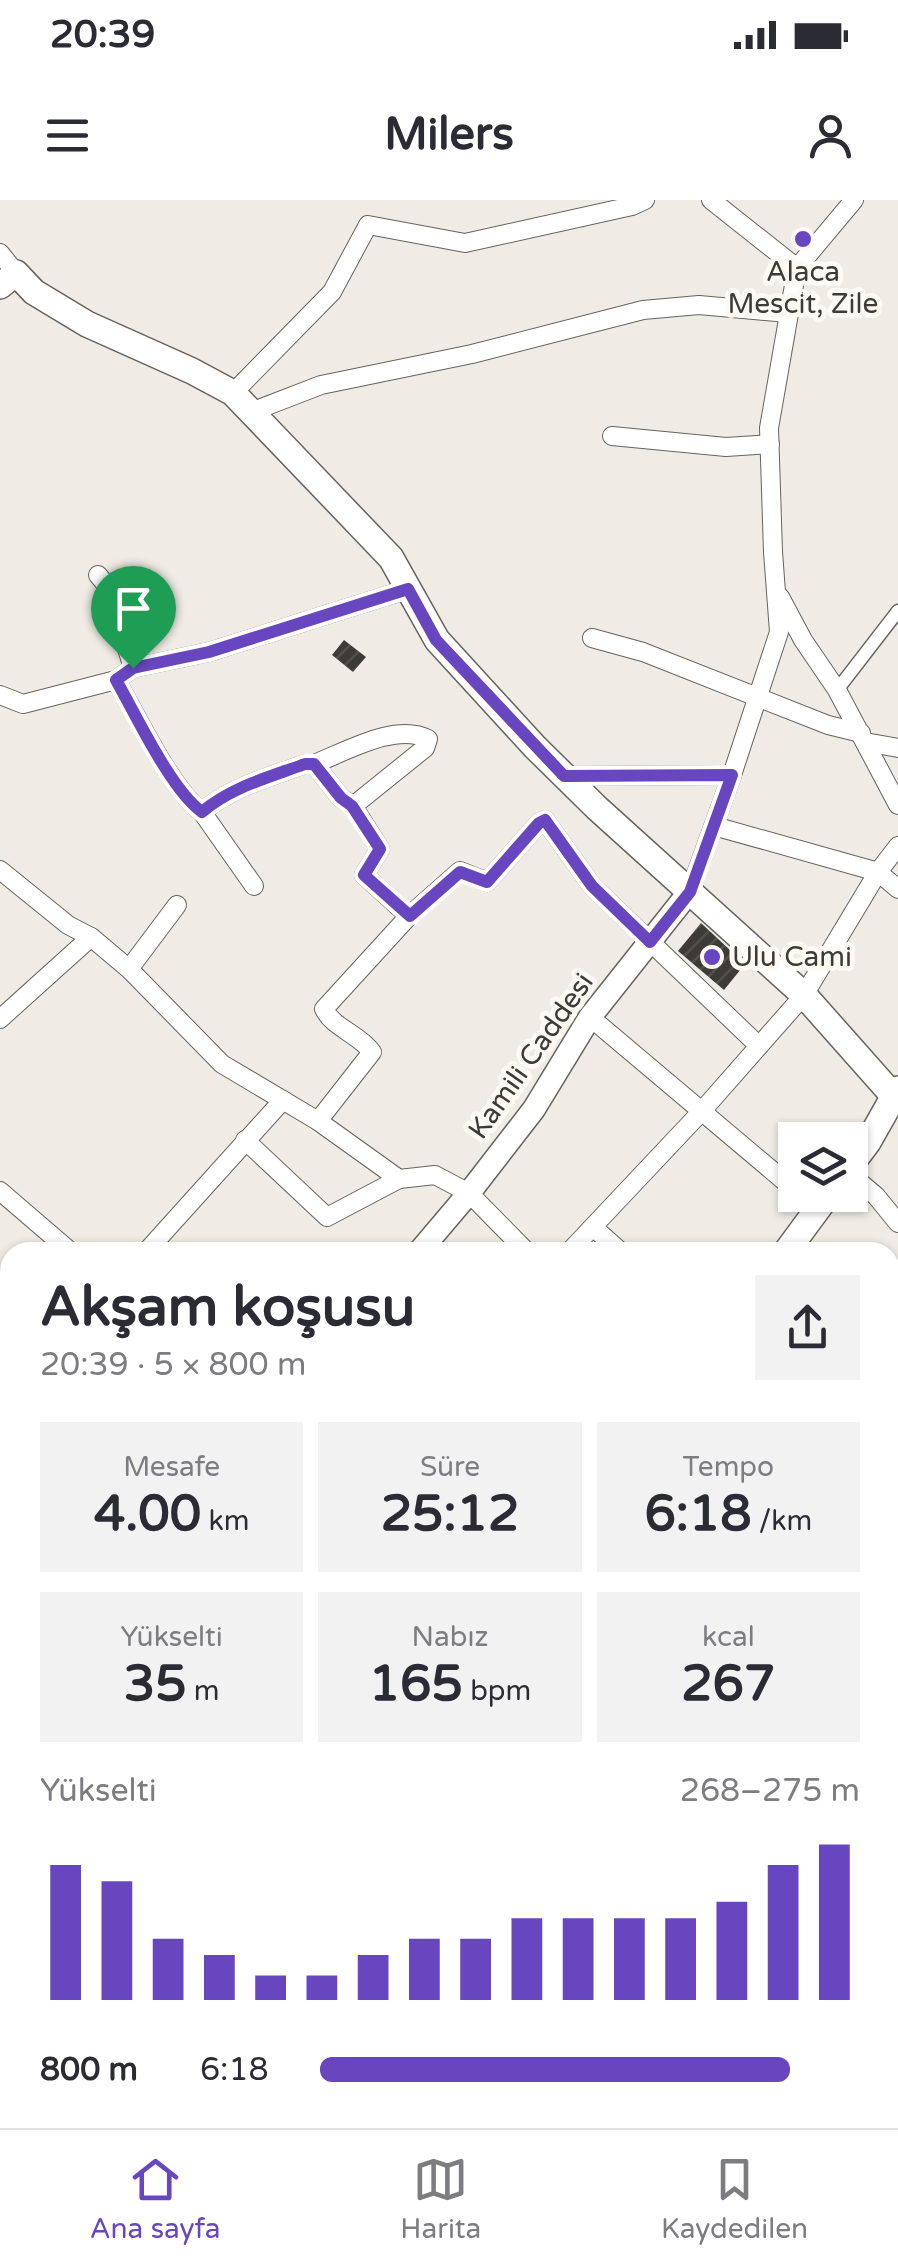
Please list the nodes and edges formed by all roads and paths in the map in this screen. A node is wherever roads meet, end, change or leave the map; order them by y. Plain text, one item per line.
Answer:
1 (711, 200) edge
2 (854, 200) edge
3 (635, 202) edge
4 (797, 268) junction
5 (5, 271) edge
6 (788, 313) junction
7 (232, 393) junction
8 (251, 412) junction
9 (612, 436) dead end
10 (770, 444) junction
11 (98, 575) dead end
12 (408, 589) junction
13 (775, 589) junction
14 (898, 611) edge
15 (592, 638) dead end
16 (133, 668) junction
17 (116, 680) junction
18 (837, 690) junction
19 (0, 695) edge
20 (757, 698) junction
21 (863, 738) junction
22 (898, 748) edge
23 (314, 764) junction
24 (732, 775) junction
25 (564, 776) junction
26 (898, 805) edge
27 (352, 806) junction
28 (202, 812) junction
29 (714, 826) junction
30 (898, 846) edge
31 (0, 870) edge
32 (878, 872) junction
33 (254, 886) dead end
34 (898, 889) edge
35 (690, 892) junction
36 (177, 905) dead end
37 (410, 916) junction
38 (91, 937) junction
39 (650, 942) junction
40 (129, 969) junction
41 (804, 995) junction
42 (2, 1014) edge
43 (590, 1017) junction
44 (759, 1046) junction
45 (896, 1095) edge
46 (282, 1100) junction
47 (701, 1112) junction
48 (318, 1121) junction
49 (245, 1140) junction
50 (868, 1142) edge
51 (778, 1176) edge
52 (399, 1178) junction
53 (868, 1189) edge
54 (0, 1191) edge
55 (469, 1193) junction
56 (809, 1212) edge
57 (898, 1223) edge
58 (594, 1228) junction
59 (59, 1242) edge
60 (155, 1242) edge
61 (427, 1242) edge
62 (517, 1242) edge
63 (579, 1242) edge
64 (609, 1242) edge
65 (792, 1242) edge

1 - 4 street
2 - 4 street
3 - 7 street
4 - 6 street
5 - 7 main road
6 - 8 street
6 - 10 street
7 - 8 main road
8 - 12 main road
9 - 10 street
10 - 13 street
11 - 16 street
12 - 16 street
12 - 25 main road
13 - 18 street
13 - 20 street
14 - 18 street
15 - 20 street
16 - 17 street
17 - 19 street
17 - 28 street
18 - 21 street
20 - 21 street
20 - 24 street
21 - 22 street
21 - 26 street
23 - 27 street
23 - 27 street
23 - 28 street
24 - 25 street
24 - 29 street
25 - 35 main road
27 - 37 street
28 - 33 street
29 - 32 street
29 - 35 street
30 - 32 street
31 - 38 street
32 - 34 street
32 - 41 street
35 - 39 street, Kamili Caddesi
35 - 41 main road
36 - 40 street
37 - 39 street
37 - 48 street
38 - 40 street
38 - 42 street
39 - 43 street, Kamili Caddesi
39 - 44 street
40 - 46 street
41 - 44 street
41 - 45 main road
43 - 47 street
43 - 55 street, Kamili Caddesi
44 - 47 street
45 - 50 main road
46 - 48 street
46 - 49 street
47 - 51 street
47 - 58 street
48 - 52 street
49 - 52 street
49 - 60 street
52 - 55 street
53 - 57 street
54 - 59 street
55 - 61 street, Kamili Caddesi
55 - 62 street
56 - 65 main road
58 - 63 street
58 - 64 street

